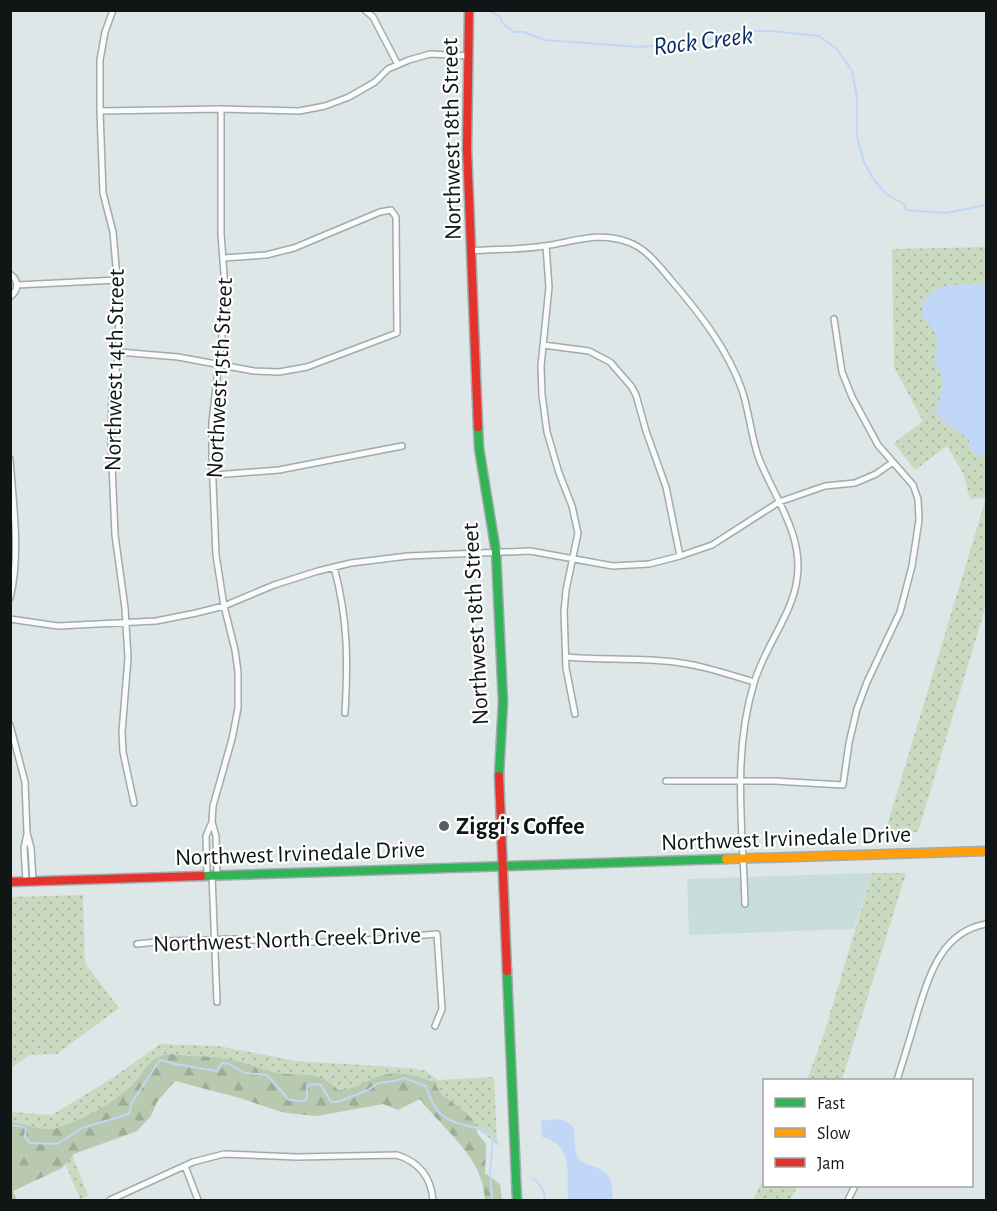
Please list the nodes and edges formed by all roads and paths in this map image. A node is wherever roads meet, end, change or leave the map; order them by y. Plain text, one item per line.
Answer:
1 (365, 10) edge
2 (469, 10) edge
3 (113, 11) edge
4 (469, 56) junction
5 (398, 65) junction
6 (221, 109) junction
7 (100, 111) junction
8 (546, 246) junction
9 (471, 251) junction
10 (223, 258) junction
11 (10, 274) edge
12 (117, 280) junction
13 (17, 285) junction
14 (11, 297) edge
15 (834, 319) dead end
16 (543, 345) junction
17 (119, 352) junction
18 (220, 364) junction
19 (402, 446) dead end
20 (10, 459) edge
21 (893, 462) junction
22 (214, 475) junction
23 (779, 502) junction
24 (496, 552) junction
25 (680, 556) junction
26 (573, 559) junction
27 (334, 567) junction
28 (10, 598) edge
29 (224, 606) junction
30 (10, 619) edge
31 (126, 623) junction
32 (566, 657) junction
33 (754, 682) junction
34 (345, 713) dead end
35 (575, 714) dead end
36 (10, 724) edge
37 (666, 781) dead end
38 (741, 781) junction
39 (134, 802) dead end
40 (212, 822) junction
41 (987, 851) edge
42 (744, 858) junction
43 (502, 866) junction
44 (212, 875) junction
45 (29, 881) junction
46 (10, 882) edge
47 (745, 904) dead end
48 (987, 924) edge
49 (215, 939) junction
50 (137, 944) dead end
51 (217, 1002) dead end
52 (435, 1026) dead end
53 (897, 1079) edge
54 (185, 1166) junction
55 (110, 1200) edge
56 (198, 1200) edge
57 (433, 1200) edge
58 (517, 1200) edge

1 - 5 street
2 - 4 main road, Northwest 18th Street
3 - 7 street, Northwest 14th Street
4 - 5 street
4 - 9 main road, Northwest 18th Street
5 - 6 street
6 - 7 street
6 - 10 street, Northwest 15th Street
7 - 12 street, Northwest 14th Street
8 - 9 street
8 - 16 street
8 - 23 street
9 - 24 main road, Northwest 18th Street
10 - 18 street, Northwest 15th Street
10 - 18 street
11 - 13 street
12 - 13 street
12 - 17 street, Northwest 14th Street
13 - 14 street
15 - 21 street
16 - 25 street
16 - 26 street
17 - 18 street
17 - 31 street, Northwest 14th Street
18 - 22 street, Northwest 15th Street
19 - 22 street
20 - 28 street
21 - 23 street
21 - 38 street
22 - 29 street, Northwest 15th Street
23 - 25 street
23 - 33 street
24 - 26 street
24 - 27 street
24 - 43 main road, Northwest 18th Street
25 - 26 street
26 - 32 street
27 - 29 street
27 - 34 street
29 - 31 street
29 - 40 street, Northwest 15th Street
30 - 31 street
31 - 39 street, Northwest 14th Street
32 - 33 street
32 - 35 street
33 - 38 street
36 - 45 street
37 - 38 street
38 - 42 street
40 - 44 street, Northwest 15th Street
40 - 44 street, Northwest 15th Street
41 - 42 main road, Northwest Irvinedale Drive
42 - 43 main road, Northwest Irvinedale Drive
42 - 47 street
43 - 44 main road, Northwest Irvinedale Drive
43 - 58 main road, Northwest 18th Street
44 - 45 main road, Northwest Irvinedale Drive
44 - 49 street, Northwest 15th Street
45 - 46 main road, Northwest Irvinedale Drive
48 - 53 street
49 - 50 street, Northwest North Creek Drive
49 - 51 street, Northwest 15th Street
49 - 52 street, Northwest North Creek Drive
54 - 55 street
54 - 56 street
54 - 57 street

